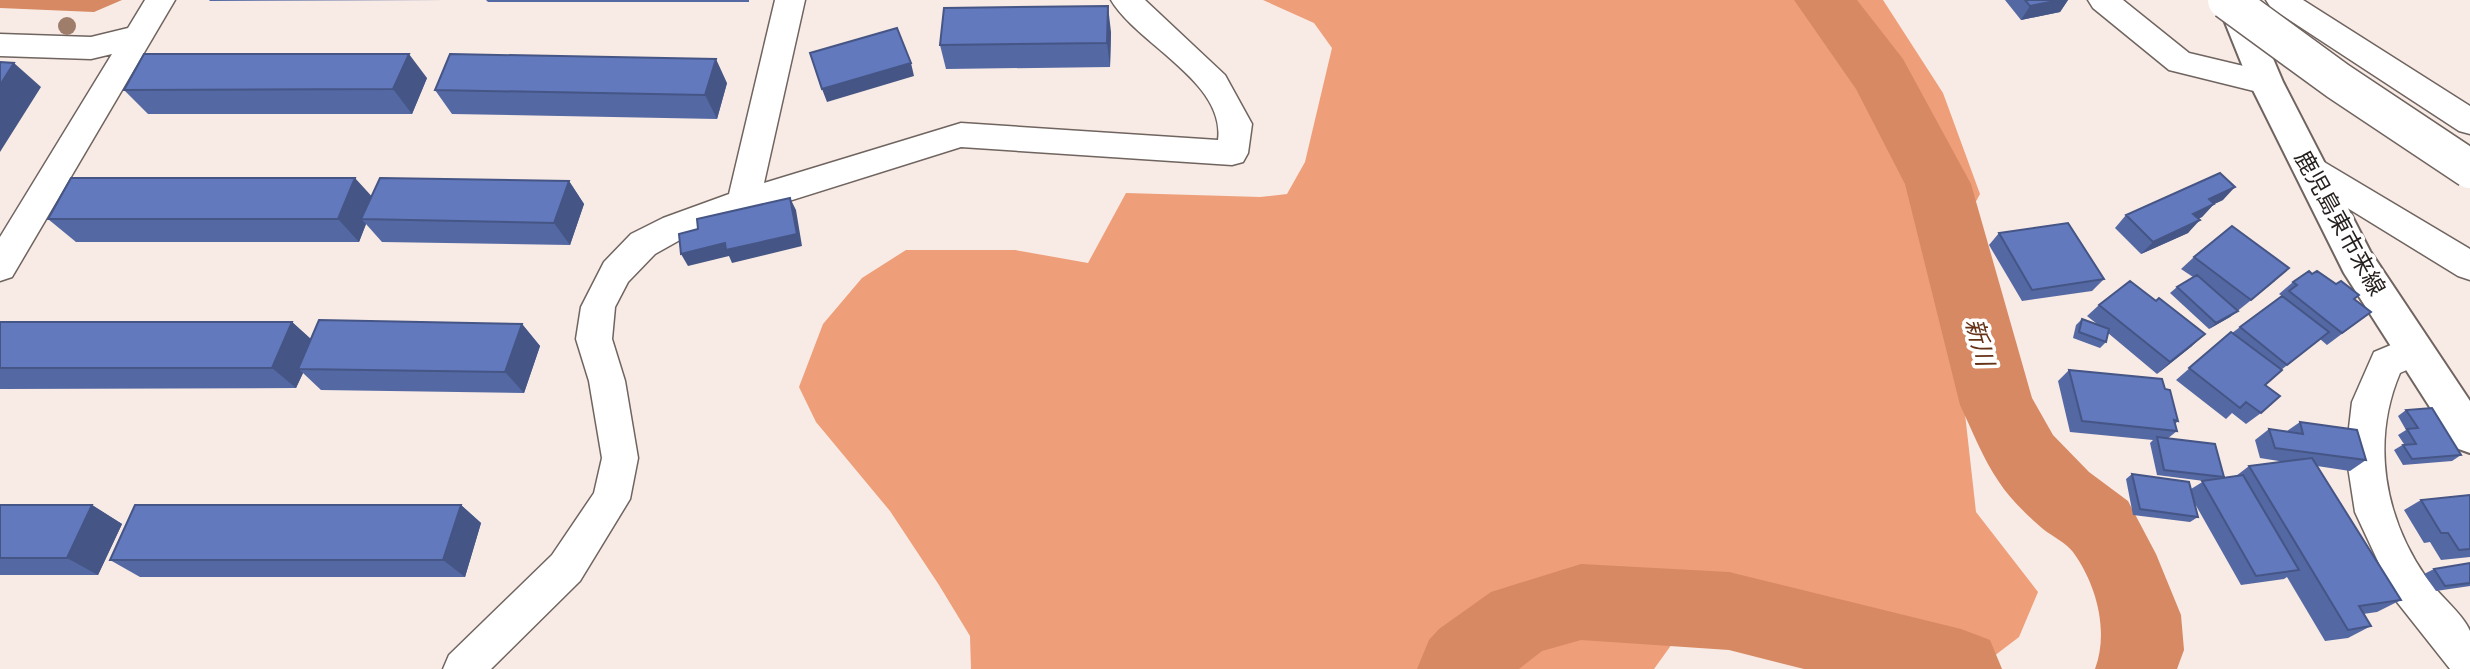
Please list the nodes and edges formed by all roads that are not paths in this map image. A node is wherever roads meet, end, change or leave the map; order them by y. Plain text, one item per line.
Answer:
1 (160, 0) edge
2 (790, 0) edge
3 (1126, 0) edge
4 (2103, 0) edge
5 (2229, 0) edge
6 (2281, 0) edge
7 (140, 36) junction
8 (0, 45) edge
9 (2266, 82) junction
10 (2470, 122) edge
11 (2308, 168) junction
12 (2470, 169) edge
13 (743, 202) junction
14 (2470, 266) edge
15 (0, 267) edge
16 (2415, 350) junction
17 (2470, 435) edge
18 (2470, 663) edge
19 (463, 669) edge

1 - 7 street
2 - 13 street
3 - 13 street
4 - 9 street
5 - 9 main road, 鹿児島東市来線
5 - 12 main road, bridge
6 - 10 street
7 - 8 street
7 - 15 street
9 - 11 main road, 鹿児島東市来線
11 - 14 street
11 - 16 main road, 鹿児島東市来線
13 - 19 street
16 - 17 main road, 鹿児島東市来線
16 - 18 street

